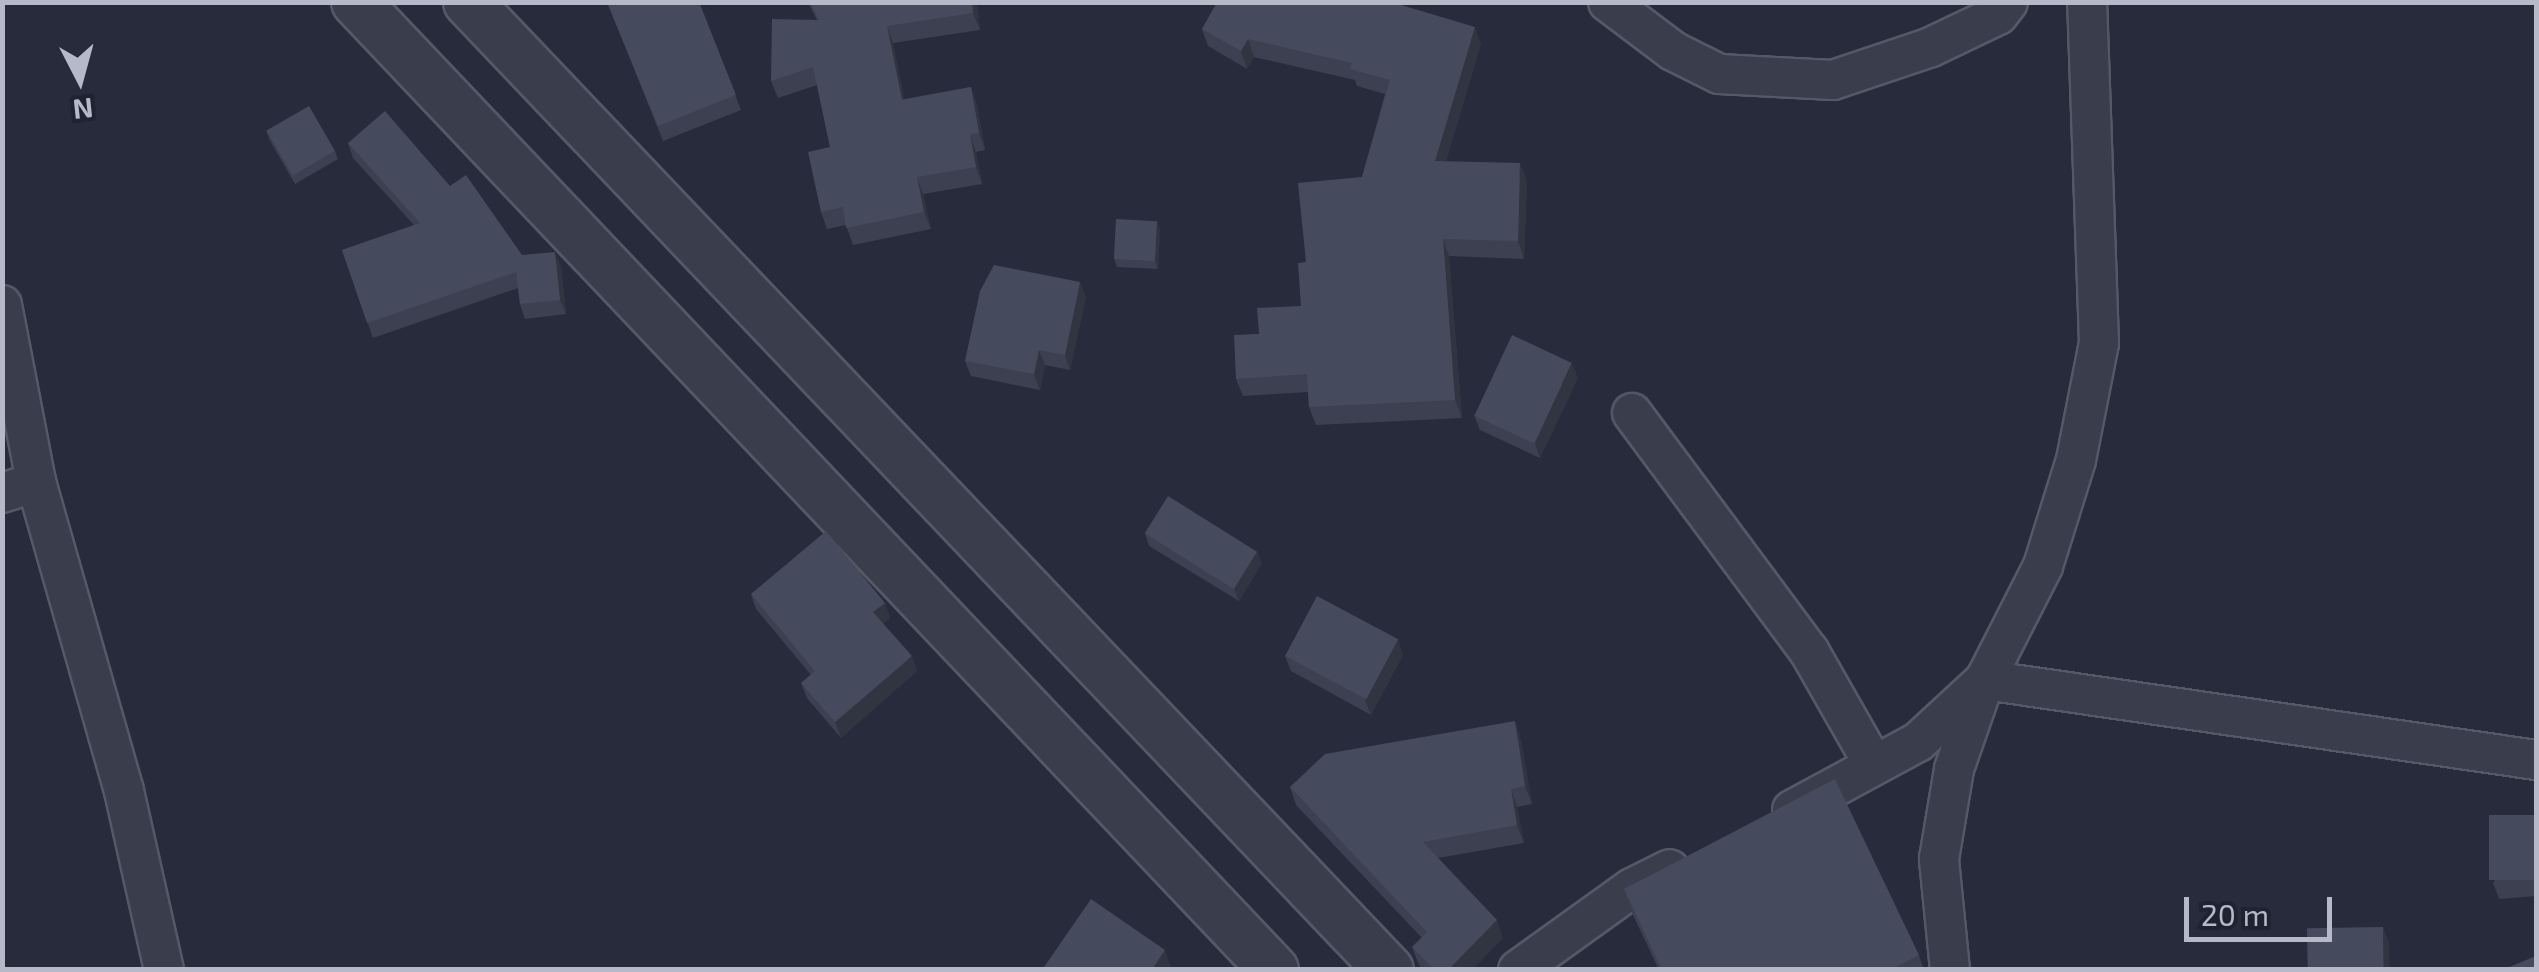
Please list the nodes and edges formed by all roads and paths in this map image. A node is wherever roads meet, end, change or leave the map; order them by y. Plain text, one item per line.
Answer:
1 (356, 2) edge
2 (468, 2) edge
3 (1608, 2) edge
4 (2008, 2) edge
5 (2087, 2) edge
6 (2, 305) edge
7 (1632, 413) dead end
8 (19, 488) edge
9 (1985, 680) junction
10 (2536, 760) edge
11 (1874, 765) junction
12 (1757, 827) edge
13 (1704, 853) edge
14 (164, 970) edge
15 (1274, 970) edge
16 (1389, 970) edge
17 (1518, 970) edge
18 (1950, 970) edge

1 - 15 street
2 - 16 street
3 - 4 street
5 - 9 street
6 - 8 street
7 - 11 street
8 - 14 street
9 - 10 street
9 - 11 street
9 - 18 street
11 - 12 street
13 - 17 street

